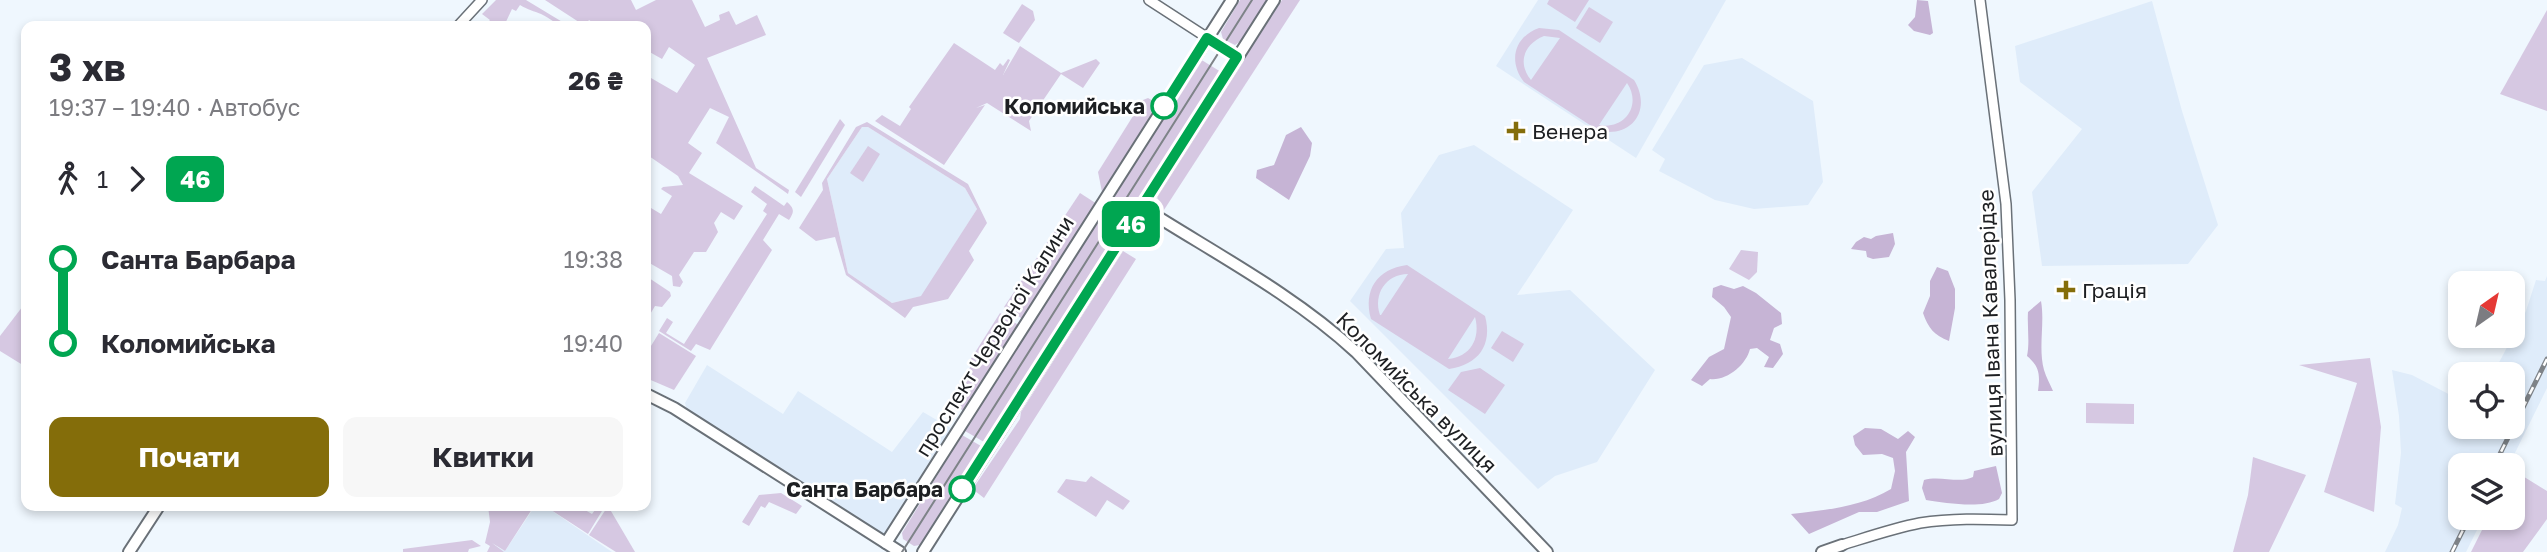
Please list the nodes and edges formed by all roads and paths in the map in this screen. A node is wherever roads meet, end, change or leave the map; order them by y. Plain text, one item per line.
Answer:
1 (482, 0) edge
2 (1149, 0) edge
3 (1232, 0) edge
4 (1274, 0) edge
5 (1980, 0) edge
6 (463, 21) edge
7 (1207, 38) junction
8 (1237, 57) junction
9 (1142, 207) junction
10 (651, 396) edge
11 (156, 511) edge
12 (883, 548) edge
13 (1842, 549) edge
14 (129, 552) edge
15 (900, 552) edge
16 (923, 552) edge
17 (1547, 552) edge
18 (1822, 552) edge

1 - 6 street
2 - 7 street
3 - 7 main road, проспект Червоної Калини
4 - 8 main road
5 - 13 street, вулиця Івана Кавалерідзе
7 - 8 street
7 - 12 main road, проспект Червоної Калини
8 - 9 main road
9 - 16 main road
9 - 17 main road, Коломийська вулиця
10 - 12 main road
11 - 14 main road
12 - 15 main road
13 - 18 main road

